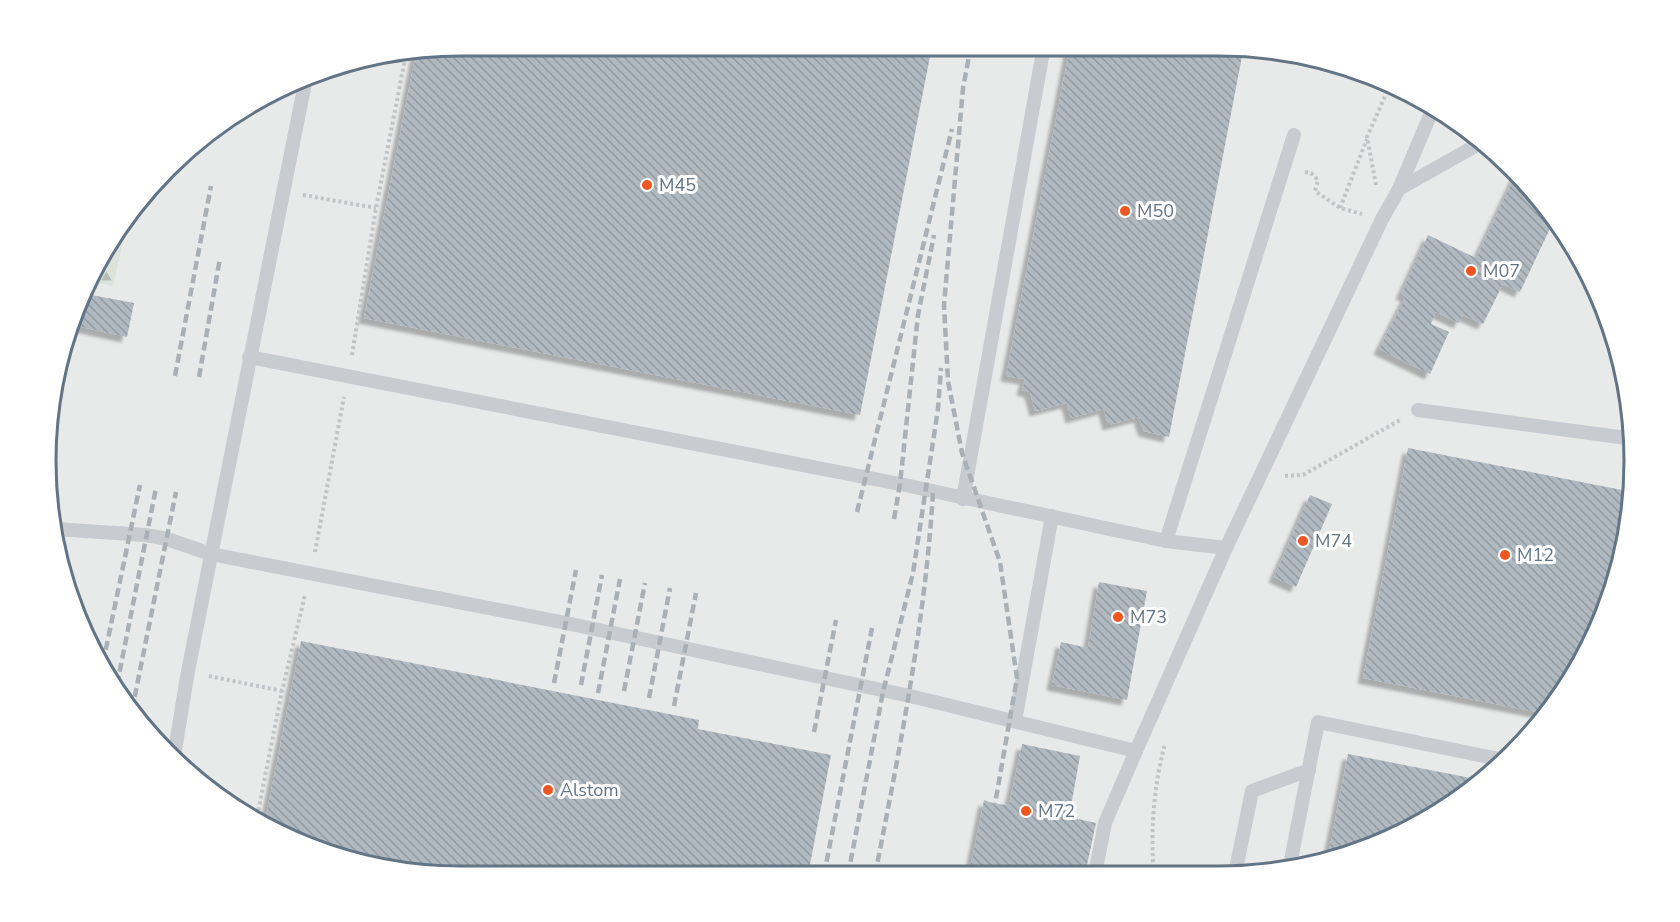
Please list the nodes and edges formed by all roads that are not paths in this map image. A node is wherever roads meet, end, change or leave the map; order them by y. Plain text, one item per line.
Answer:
1 (1042, 56) edge
2 (304, 87) edge
3 (1430, 115) edge
4 (1294, 135) dead end
5 (1475, 146) edge
6 (1399, 189) junction
7 (249, 357) junction
8 (1418, 410) road end
9 (1624, 438) edge
10 (963, 499) junction
11 (1052, 516) junction
12 (61, 529) edge
13 (1166, 541) junction
14 (1226, 548) junction
15 (211, 554) junction
16 (1015, 721) junction
17 (175, 749) edge
18 (1136, 751) junction
19 (1495, 758) edge
20 (1308, 770) junction
21 (1290, 860) edge
22 (1097, 866) edge
23 (1237, 866) edge

1 - 10 lane
2 - 7 lane
3 - 6 lane
4 - 13 lane
5 - 6 lane
6 - 14 lane
7 - 10 lane
7 - 15 lane
8 - 9 lane
10 - 11 lane
11 - 13 lane
11 - 16 lane
12 - 15 lane
13 - 14 lane
14 - 18 lane
15 - 16 lane
15 - 17 lane
16 - 18 lane
18 - 22 lane
19 - 20 lane
20 - 21 lane
20 - 23 lane

